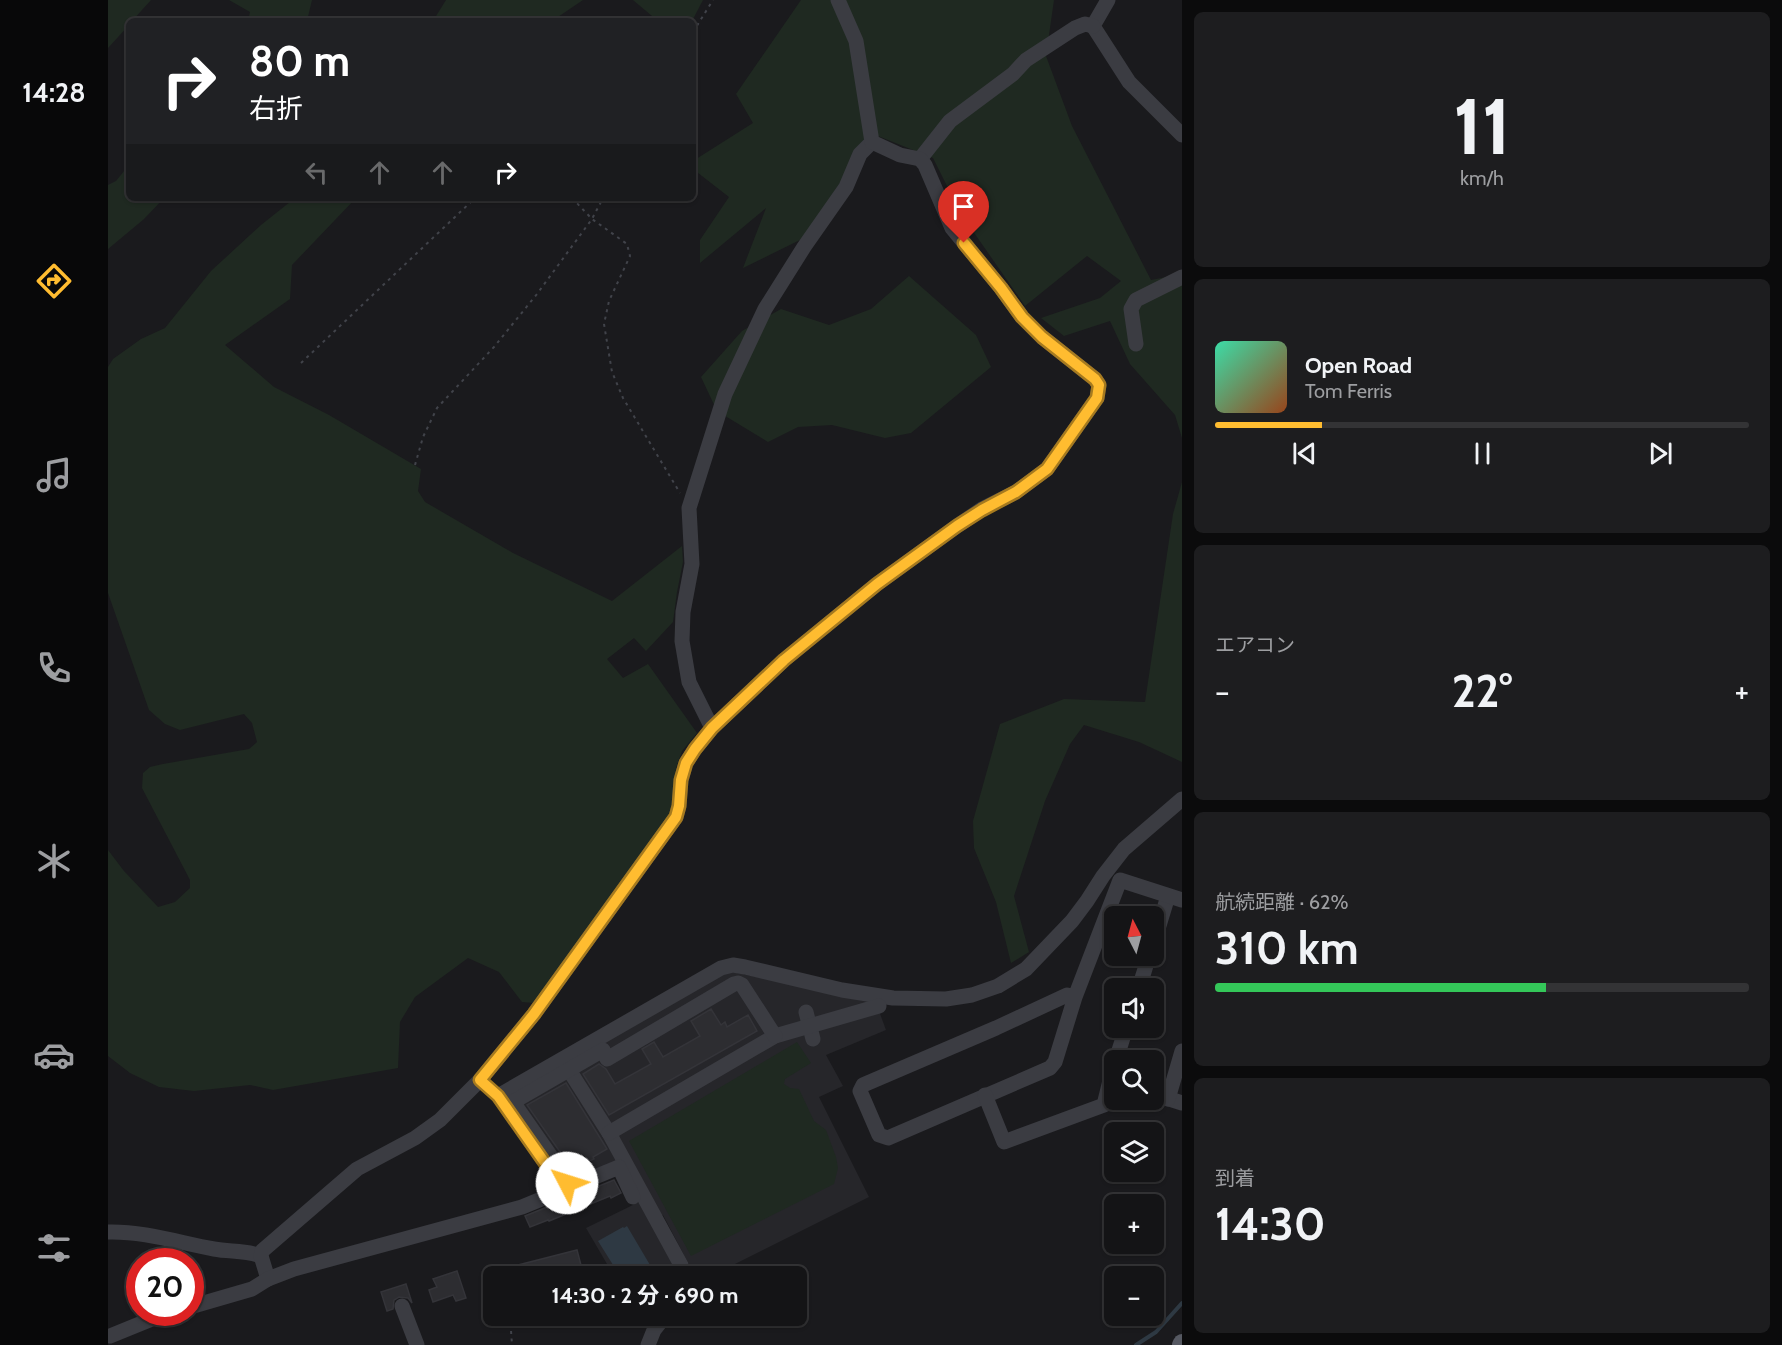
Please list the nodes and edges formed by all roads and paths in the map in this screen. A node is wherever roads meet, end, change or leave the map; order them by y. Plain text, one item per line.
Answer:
1 (713, 0) edge
2 (838, 0) edge
3 (1108, 0) edge
4 (696, 27) edge
5 (1094, 27) junction
6 (1182, 135) edge
7 (872, 142) junction
8 (920, 159) junction
9 (472, 201) edge
10 (575, 201) edge
11 (601, 201) edge
12 (592, 219) junction
13 (1182, 277) edge
14 (1136, 344) dead end
15 (301, 363) dead end
16 (415, 465) dead end
17 (689, 508) junction
18 (712, 728) junction
19 (1182, 799) edge
20 (1175, 898) edge
21 (1164, 921) edge
22 (1075, 997) junction
23 (879, 1006) dead end
24 (775, 1036) junction
25 (1182, 1052) edge
26 (569, 1070) junction
27 (480, 1080) junction
28 (985, 1095) junction
29 (498, 1096) junction
30 (1168, 1099) edge
31 (1104, 1105) edge
32 (609, 1132) junction
33 (564, 1190) junction
34 (633, 1197) dead end
35 (108, 1232) edge
36 (261, 1256) junction
37 (682, 1266) edge
38 (268, 1278) junction
39 (204, 1303) edge
40 (402, 1306) dead end
41 (137, 1326) edge
42 (511, 1326) edge
43 (657, 1326) edge
44 (110, 1338) edge
45 (417, 1345) edge
46 (512, 1345) edge
47 (648, 1345) edge

1 - 4 path
2 - 7 street
3 - 5 street
5 - 6 street
5 - 8 street
7 - 8 street
7 - 17 street
8 - 18 street
9 - 15 path
10 - 12 path
11 - 12 path
12 - 16 path
12 - 17 path
13 - 14 street
17 - 18 street
18 - 27 street
19 - 29 street
20 - 21 street
20 - 22 street
22 - 28 street
22 - 28 street
23 - 24 street
24 - 26 street
24 - 32 street
25 - 30 street
26 - 32 street
26 - 33 street
27 - 29 street
27 - 36 street
28 - 31 street
29 - 33 street
32 - 37 street
33 - 34 street
33 - 38 street
35 - 36 street
36 - 38 street
38 - 39 street
40 - 45 street
41 - 44 street
42 - 46 path
43 - 47 street

